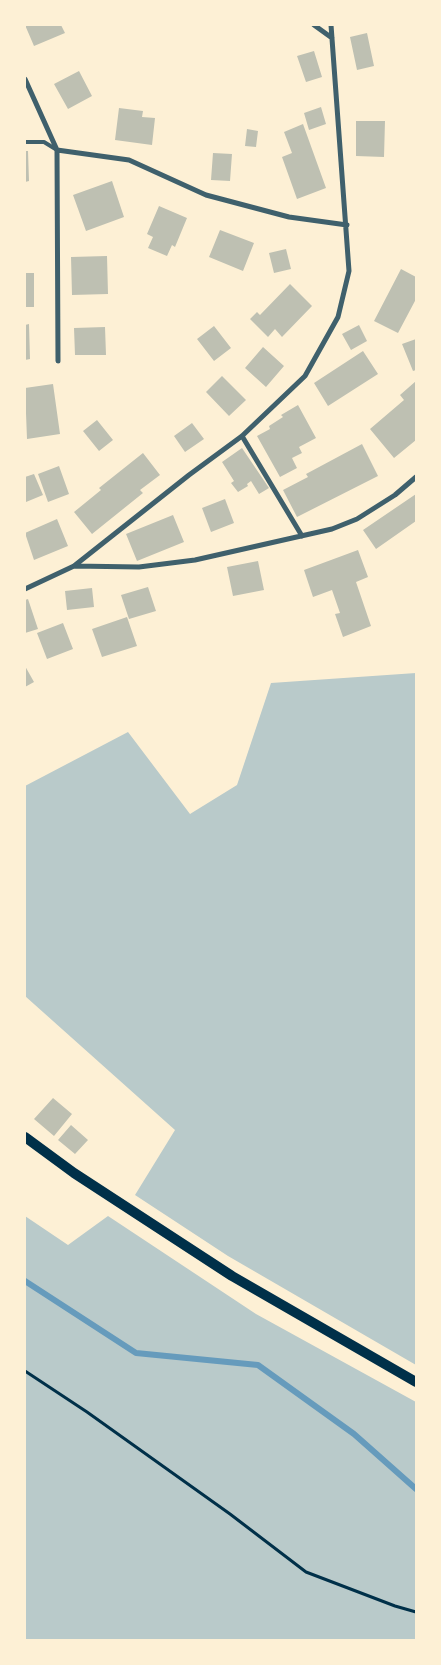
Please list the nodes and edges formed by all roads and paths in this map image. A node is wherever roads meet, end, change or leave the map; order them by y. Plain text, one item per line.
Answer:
1 (314, 25) edge
2 (331, 25) edge
3 (332, 38) junction
4 (25, 79) edge
5 (25, 142) edge
6 (56, 150) junction
7 (347, 225) junction
8 (58, 361) dead end
9 (242, 436) junction
10 (416, 477) edge
11 (302, 536) junction
12 (74, 566) junction
13 (25, 589) edge
14 (25, 1137) edge
15 (25, 1371) edge
16 (416, 1382) edge
17 (416, 1612) edge

1 - 3 street
2 - 3 street
3 - 7 street
4 - 6 street
5 - 6 lane
6 - 7 street
6 - 8 street
7 - 9 street
9 - 11 street
9 - 12 street
10 - 11 street
11 - 12 street
12 - 13 street
14 - 16 main road
15 - 17 path

